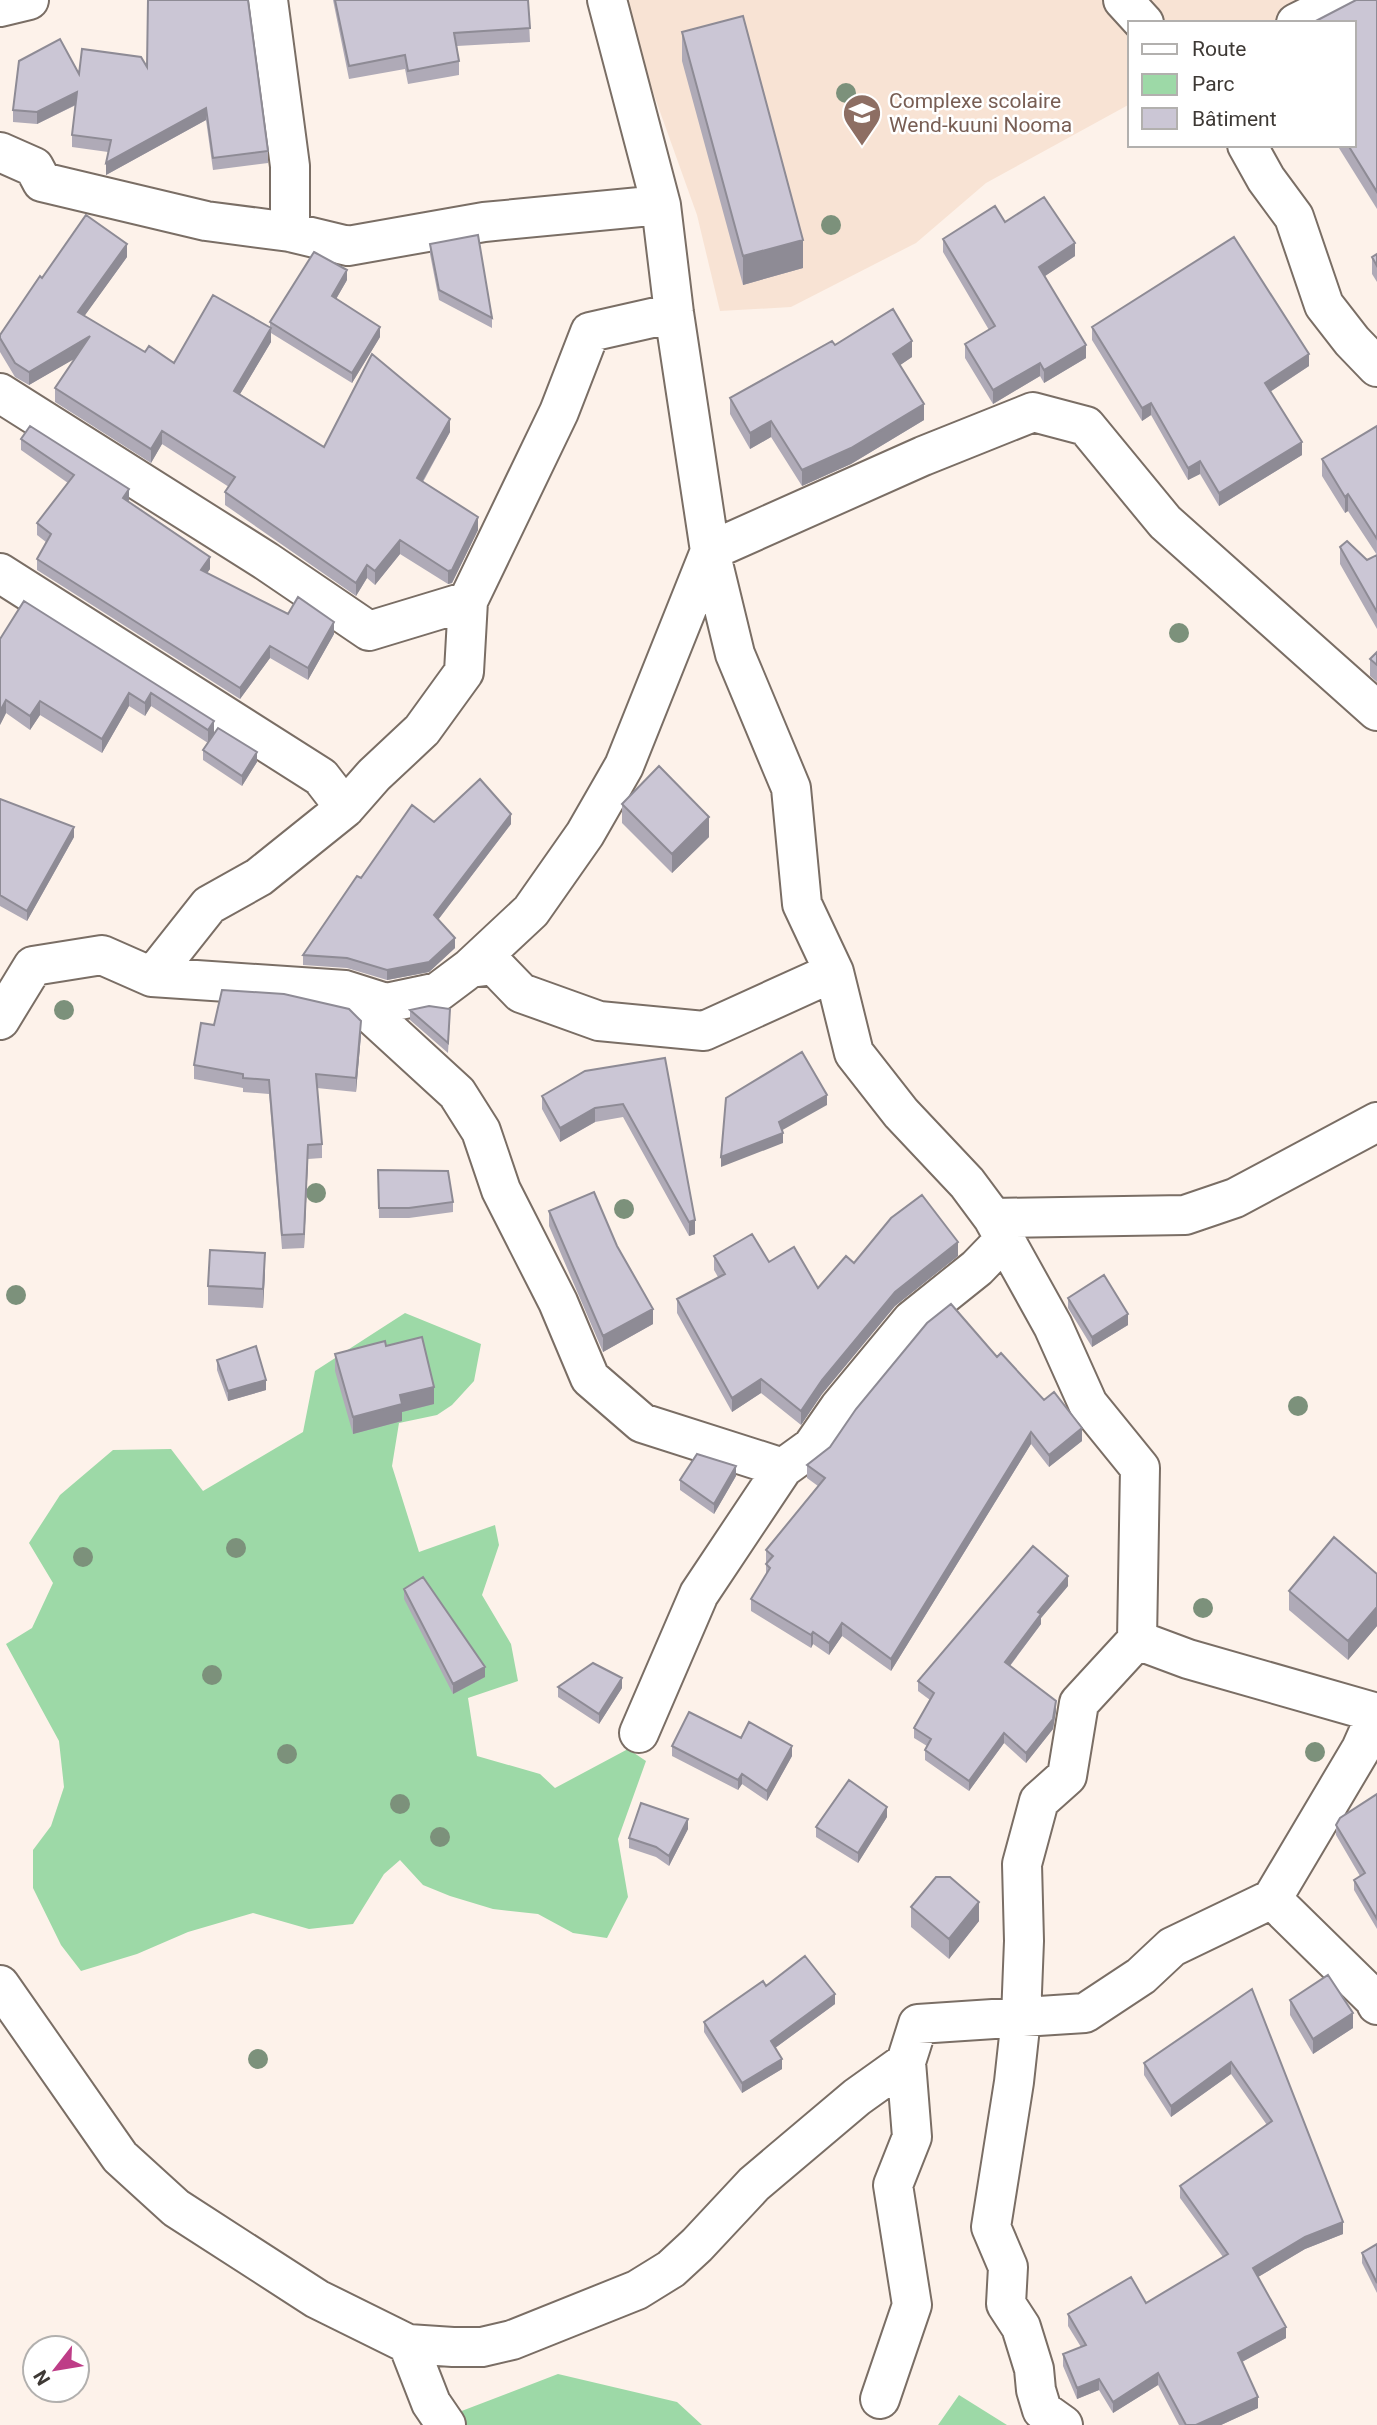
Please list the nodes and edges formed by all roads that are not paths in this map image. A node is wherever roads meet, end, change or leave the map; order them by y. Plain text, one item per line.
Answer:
1 (29, 0) edge
2 (268, 0) edge
3 (607, 0) edge
4 (1122, 0) edge
5 (1343, 0) edge
6 (0, 7) edge
7 (1142, 21) edge
8 (1300, 21) edge
9 (1248, 147) edge
10 (0, 152) edge
11 (661, 205) junction
12 (290, 232) junction
13 (674, 313) junction
14 (1377, 367) edge
15 (0, 393) edge
16 (710, 551) junction
17 (0, 573) edge
18 (468, 601) junction
19 (1377, 711) edge
20 (345, 808) junction
21 (470, 968) junction
22 (834, 972) junction
23 (152, 977) junction
24 (345, 990) junction
25 (0, 1020) edge
26 (1377, 1122) edge
27 (999, 1228) junction
28 (783, 1468) junction
29 (1137, 1640) junction
30 (1377, 1713) edge
31 (639, 1733) dead end
32 (1272, 1899) junction
33 (0, 1985) edge
34 (1377, 2005) edge
35 (1021, 2018) junction
36 (906, 2062) junction
37 (408, 2344) junction
38 (880, 2399) dead end
39 (446, 2425) edge
40 (1063, 2425) edge

1 - 6 street
2 - 12 street
3 - 11 street
4 - 7 street
5 - 8 street
9 - 14 street
10 - 12 street
11 - 12 street
11 - 13 street
13 - 16 street
13 - 18 street
15 - 18 street
16 - 19 street
16 - 21 street
16 - 22 street
17 - 20 street
18 - 20 street
20 - 23 street
21 - 22 street
21 - 24 street
22 - 27 street
23 - 24 street
23 - 25 street
24 - 28 street
26 - 27 street
27 - 28 street
27 - 29 street
28 - 31 street
29 - 30 street
29 - 35 street
30 - 32 street
32 - 34 street
32 - 35 street
33 - 37 street
35 - 36 street
35 - 40 street
36 - 37 street
36 - 38 street
37 - 39 street

